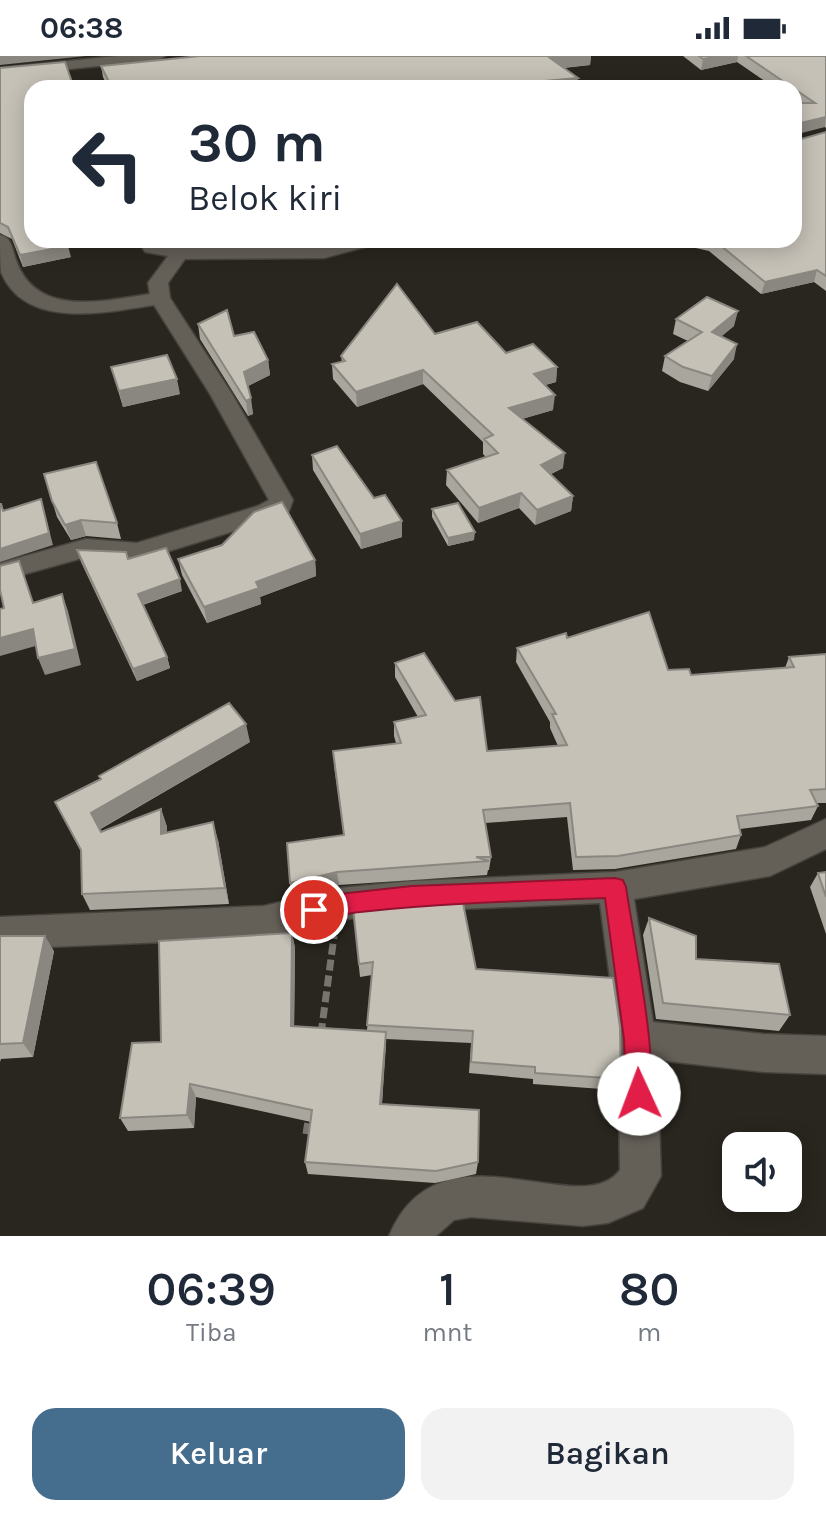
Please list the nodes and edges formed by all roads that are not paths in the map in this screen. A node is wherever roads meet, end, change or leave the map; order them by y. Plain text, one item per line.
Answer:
1 (158, 56) edge
2 (103, 59) edge
3 (0, 72) edge
4 (107, 79) edge
5 (0, 240) edge
6 (163, 248) edge
7 (339, 248) edge
8 (180, 253) junction
9 (160, 298) junction
10 (0, 572) edge
11 (826, 833) edge
12 (615, 887) junction
13 (0, 933) edge
14 (637, 1039) junction
15 (826, 1055) edge
16 (410, 1236) edge

1 - 2 street
2 - 3 street
2 - 4 street
5 - 9 street
6 - 8 street
7 - 8 street
8 - 9 street
9 - 10 street
11 - 12 street
12 - 13 street
12 - 14 street
14 - 15 street
14 - 16 street

